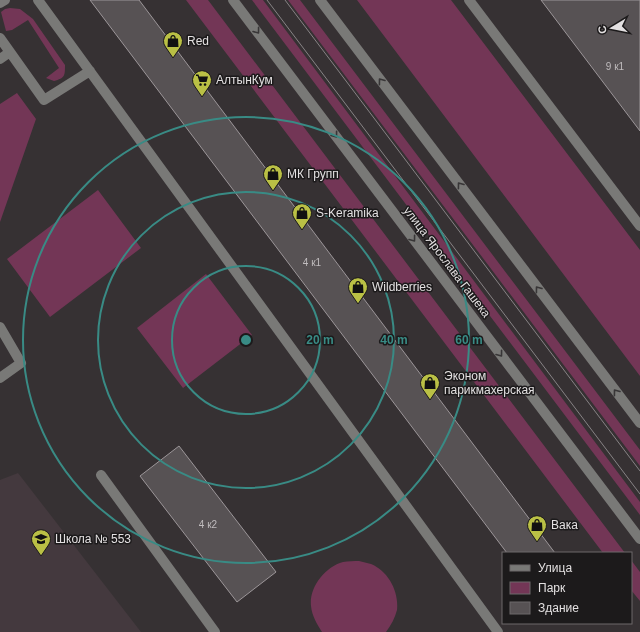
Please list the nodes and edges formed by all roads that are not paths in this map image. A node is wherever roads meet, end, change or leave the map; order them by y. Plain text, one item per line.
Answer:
1 (5, 0) edge
2 (38, 0) edge
3 (234, 0) edge
4 (320, 0) edge
5 (469, 0) edge
6 (0, 3) edge
7 (0, 38) edge
8 (10, 52) junction
9 (0, 59) edge
10 (90, 71) junction
11 (640, 226) edge
12 (0, 327) edge
13 (0, 378) edge
14 (640, 423) edge
15 (101, 475) dead end
16 (640, 539) edge
17 (215, 632) edge
18 (498, 632) edge

1 - 6 street
2 - 10 street
3 -> 16 street, улица Ярослава Гашека
14 -> 4 street
5 - 11 street
7 - 8 street
8 - 9 street
8 - 10 street
10 - 18 street
12 - 13 street
15 - 17 street

